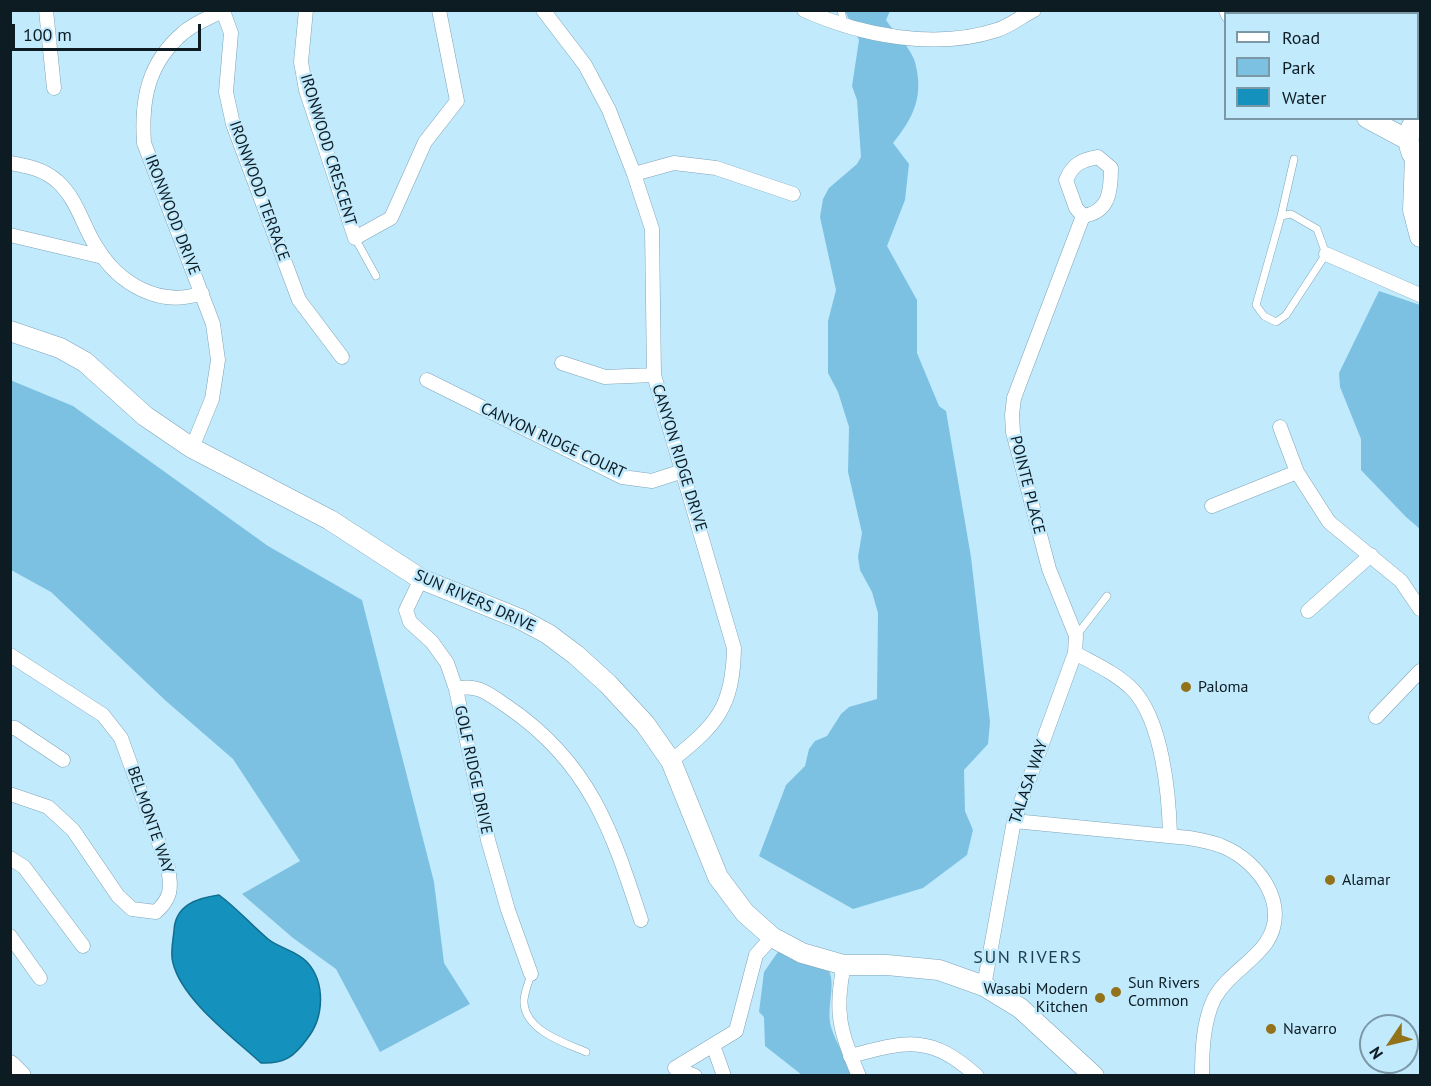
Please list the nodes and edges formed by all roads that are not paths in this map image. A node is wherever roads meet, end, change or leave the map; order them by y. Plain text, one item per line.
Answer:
1 (46, 10) edge
2 (306, 10) edge
3 (439, 10) edge
4 (543, 10) edge
5 (804, 10) edge
6 (1034, 10) edge
7 (224, 11) edge
8 (842, 17) edge
9 (54, 88) dead end
10 (1371, 120) edge
11 (1416, 120) edge
12 (1408, 140) junction
13 (1294, 159) dead end
14 (1418, 162) edge
15 (10, 163) edge
16 (634, 174) junction
17 (793, 194) dead end
18 (1083, 216) dead end
19 (1281, 216) junction
20 (10, 235) edge
21 (1420, 237) edge
22 (355, 238) junction
23 (1326, 254) junction
24 (103, 257) junction
25 (376, 276) dead end
26 (202, 293) junction
27 (1420, 295) edge
28 (10, 331) edge
29 (342, 357) dead end
30 (562, 363) dead end
31 (654, 375) junction
32 (427, 380) dead end
33 (1280, 427) dead end
34 (192, 448) junction
35 (683, 471) junction
36 (1297, 472) junction
37 (1212, 506) dead end
38 (1371, 555) junction
39 (421, 579) junction
40 (1107, 596) dead end
41 (1420, 609) edge
42 (1308, 611) dead end
43 (1076, 636) junction
44 (1075, 653) junction
45 (10, 655) edge
46 (1420, 671) edge
47 (456, 690) junction
48 (1376, 717) dead end
49 (10, 728) edge
50 (63, 760) dead end
51 (671, 761) junction
52 (10, 794) edge
53 (1014, 821) junction
54 (1170, 835) junction
55 (10, 858) edge
56 (641, 920) dead end
57 (10, 936) edge
58 (772, 937) junction
59 (82, 946) dead end
60 (844, 965) junction
61 (531, 975) joint
62 (40, 978) dead end
63 (984, 986) junction
64 (713, 1045) junction
65 (586, 1052) dead end
66 (850, 1056) junction
67 (10, 1065) edge
68 (21, 1076) edge
69 (695, 1076) edge
70 (724, 1076) edge
71 (859, 1076) edge
72 (977, 1076) edge
73 (1094, 1076) edge
74 (1202, 1076) edge

1 - 9 street
2 - 22 street, IRONWOOD CRESCENT
3 - 22 street, IRONWOOD CRESCENT
4 - 16 street, CANYON RIDGE DRIVE
5 - 8 street
6 - 8 street
7 - 26 street, IRONWOOD DRIVE
7 - 29 street, IRONWOOD TERRACE
10 - 12 street
11 - 12 street
12 - 14 street
13 - 19 lane
14 - 21 street
15 - 24 street
16 - 17 street
16 - 31 street, CANYON RIDGE DRIVE
18 - 43 street, POINTE PLACE
19 - 23 lane
19 - 23 lane
20 - 24 street
22 - 25 lane
23 - 27 street
24 - 26 street
26 - 34 street, IRONWOOD DRIVE
28 - 34 street, SUN RIVERS DRIVE
30 - 31 street
31 - 35 street, CANYON RIDGE DRIVE
32 - 35 street, CANYON RIDGE COURT
33 - 36 street
34 - 39 street, SUN RIVERS DRIVE
35 - 51 street, CANYON RIDGE DRIVE
36 - 37 street
36 - 38 street
38 - 41 street
38 - 42 street
39 - 47 street, GOLF RIDGE DRIVE
39 - 51 street, SUN RIVERS DRIVE
40 - 43 lane
43 - 44 street, POINTE PLACE
44 - 53 street, TALASA WAY
44 - 54 street
45 - 52 street, BELMONTE WAY
46 - 48 street
47 - 56 street
47 - 61 street, GOLF RIDGE DRIVE
49 - 50 street
51 - 58 street, SUN RIVERS DRIVE
53 - 54 street
53 - 63 street, TALASA WAY
54 - 74 street
55 - 59 street
57 - 62 street
58 - 60 street, SUN RIVERS DRIVE
58 - 64 street
60 - 63 street, SUN RIVERS DRIVE
60 - 66 street
61 - 65 lane
63 - 73 street, SUN RIVERS DRIVE
64 - 69 street
64 - 70 street
66 - 71 street
66 - 72 street
67 - 68 street

